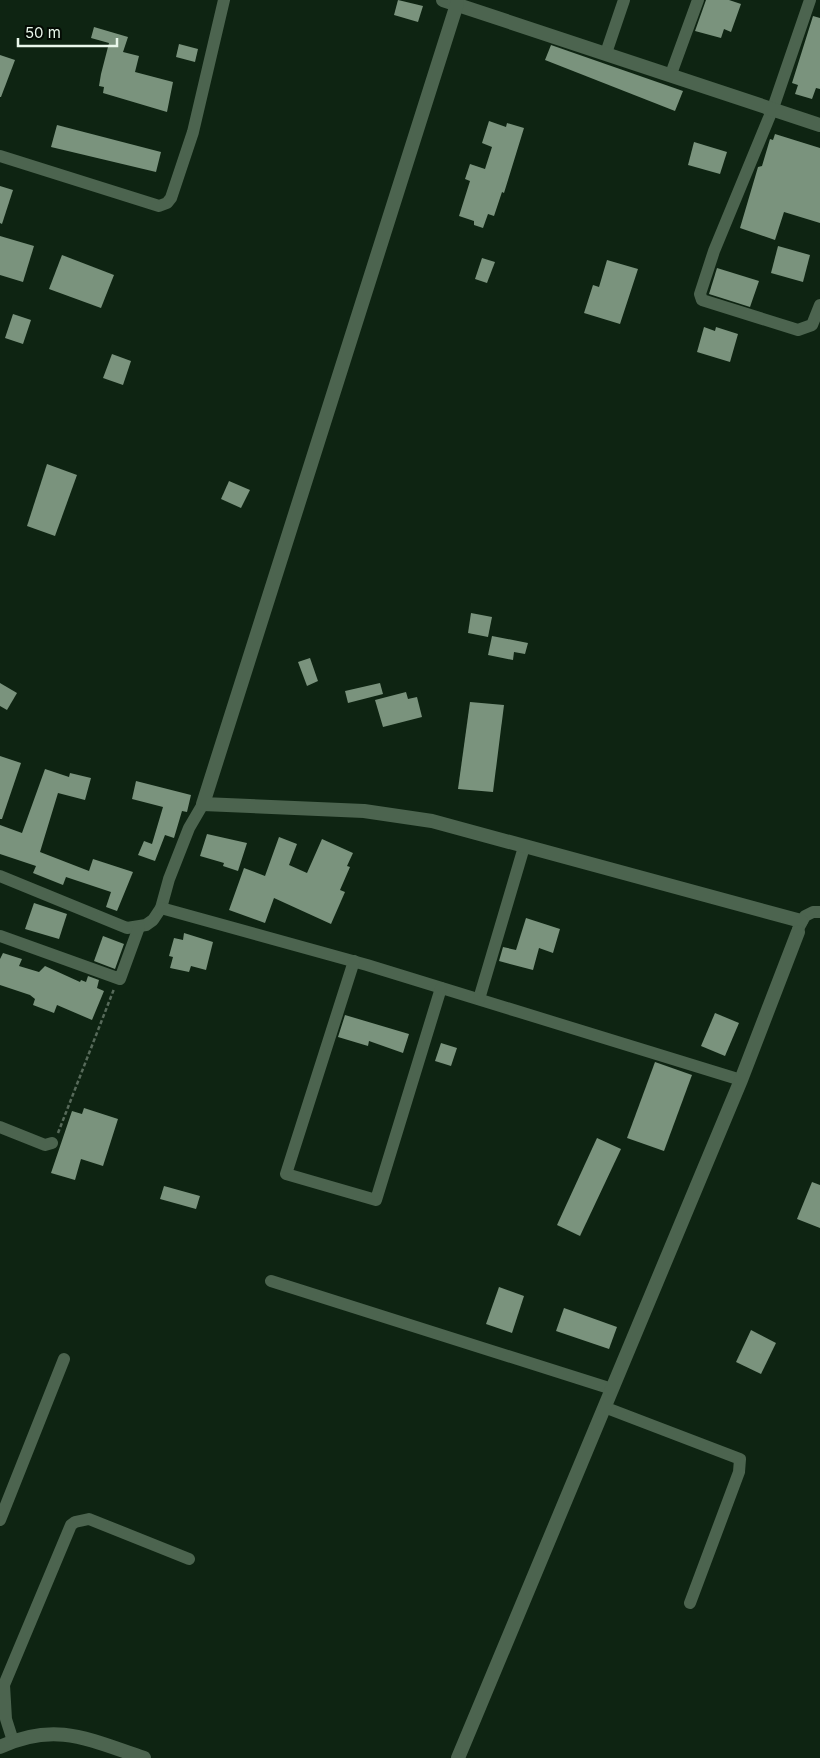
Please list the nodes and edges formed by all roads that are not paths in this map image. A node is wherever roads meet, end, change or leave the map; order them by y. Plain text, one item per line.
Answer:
1 (224, 0) edge
2 (624, 0) edge
3 (698, 0) edge
4 (809, 0) edge
5 (450, 2) edge
6 (820, 4) edge
7 (606, 53) junction
8 (671, 74) junction
9 (773, 108) junction
10 (820, 125) edge
11 (0, 156) edge
12 (820, 305) edge
13 (203, 804) junction
14 (524, 847) junction
15 (0, 876) edge
16 (161, 908) junction
17 (820, 912) edge
18 (800, 926) junction
19 (140, 927) junction
20 (0, 936) edge
21 (354, 961) junction
22 (440, 988) junction
23 (479, 999) junction
24 (741, 1080) junction
25 (0, 1127) edge
26 (52, 1143) road end
27 (271, 1281) dead end
28 (64, 1359) dead end
29 (612, 1389) junction
30 (604, 1407) junction
31 (0, 1520) edge
32 (189, 1559) dead end
33 (690, 1603) dead end
34 (13, 1741) junction
35 (0, 1747) edge
36 (144, 1758) edge
37 (458, 1758) edge

1 - 11 street
2 - 7 street
3 - 8 street
4 - 6 street
4 - 9 street
5 - 7 street
5 - 13 street
7 - 8 street
8 - 9 street
9 - 10 street
9 - 12 street
13 - 14 street
13 - 16 street
14 - 18 street
14 - 23 street
15 - 19 street
16 - 19 street
16 - 21 street
17 - 18 street
18 - 24 street
19 - 20 street
21 - 22 street
21 - 22 street
22 - 23 street
23 - 24 street
24 - 29 street
25 - 26 street
27 - 29 street
28 - 31 street
29 - 30 street
30 - 33 street
30 - 37 street
32 - 34 street
34 - 35 street
34 - 36 street

